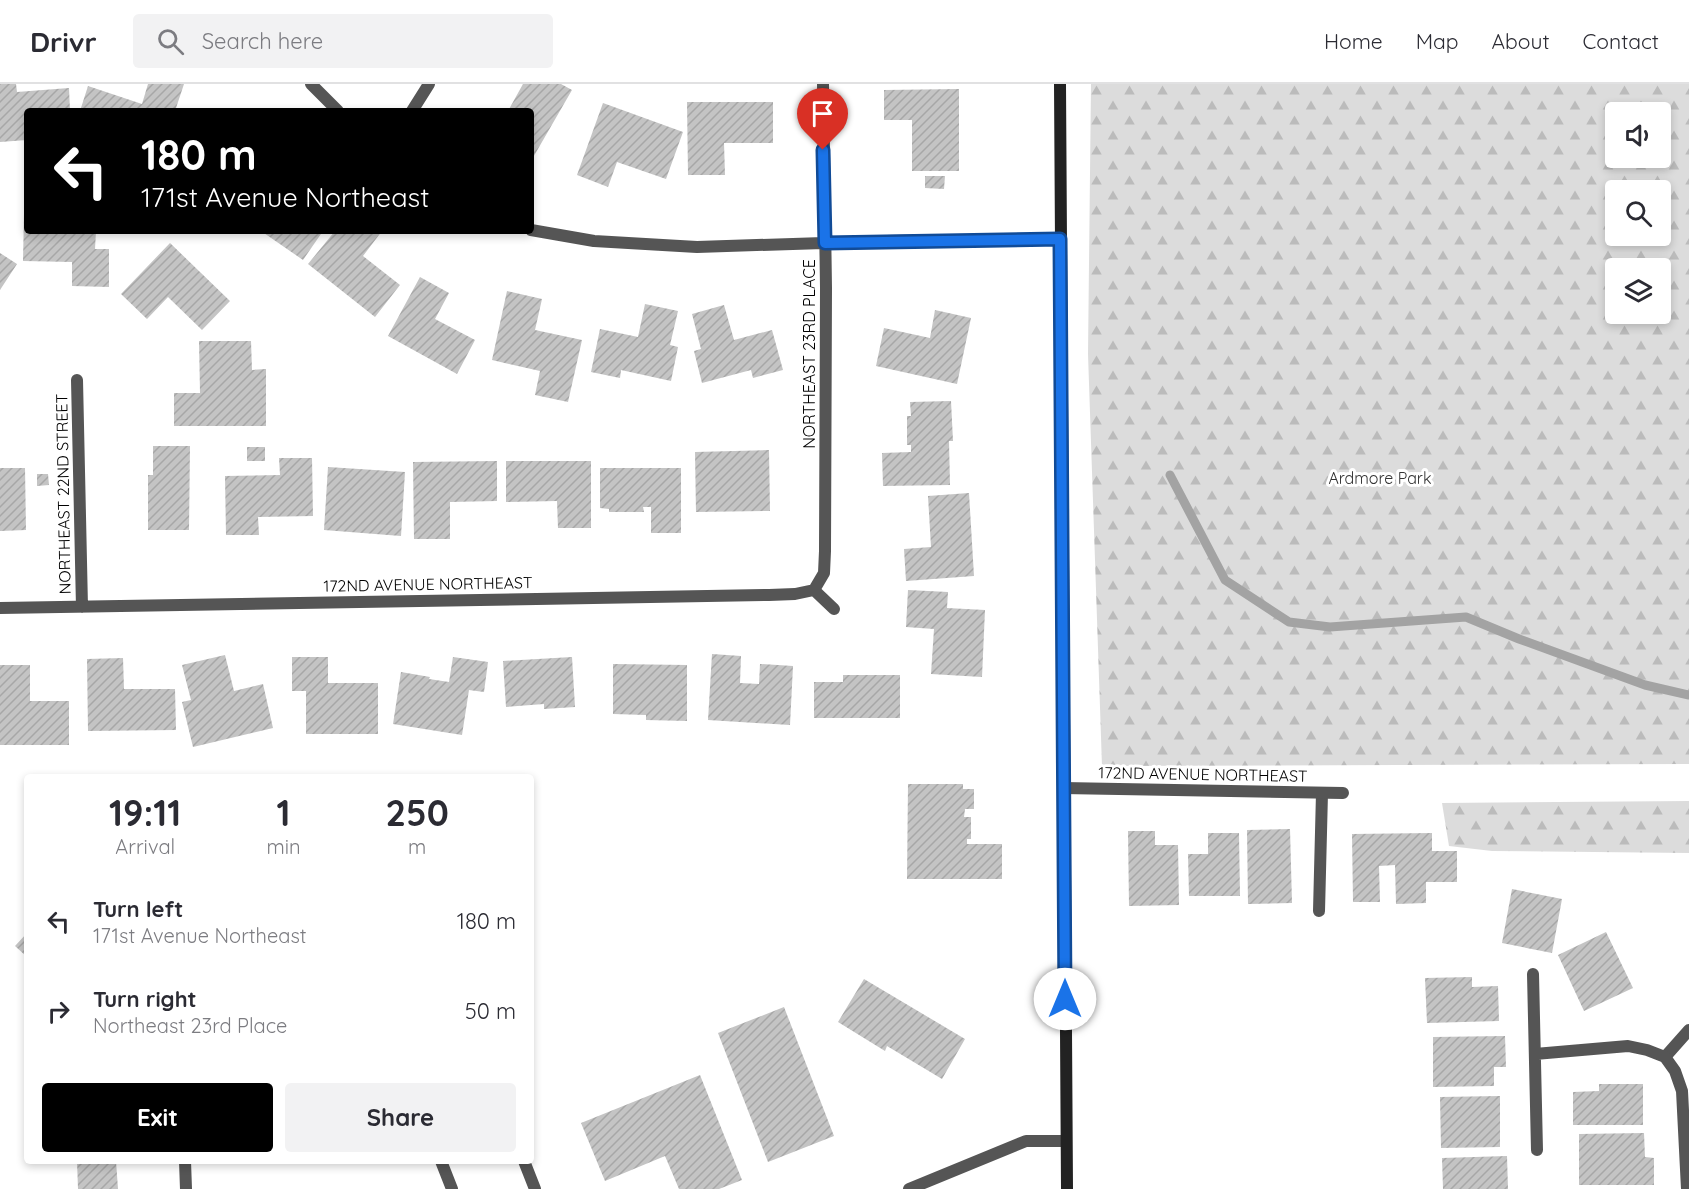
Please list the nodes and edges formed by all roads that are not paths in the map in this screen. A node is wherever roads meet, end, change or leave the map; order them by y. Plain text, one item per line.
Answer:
1 (311, 84) edge
2 (429, 84) edge
3 (823, 84) edge
4 (1060, 84) edge
5 (335, 108) edge
6 (414, 108) edge
7 (534, 231) edge
8 (1060, 239) junction
9 (825, 243) junction
10 (77, 380) dead end
11 (814, 590) junction
12 (82, 607) junction
13 (0, 608) edge
14 (834, 609) dead end
15 (1063, 788) junction
16 (1322, 793) junction
17 (1343, 793) dead end
18 (1319, 911) dead end
19 (1533, 974) dead end
20 (1689, 1030) edge
21 (1535, 1054) junction
22 (1665, 1057) junction
23 (1066, 1140) junction
24 (1537, 1150) dead end
25 (185, 1164) edge
26 (442, 1164) edge
27 (525, 1164) edge
28 (186, 1189) edge
29 (452, 1189) edge
30 (535, 1189) edge
31 (909, 1189) edge
32 (1066, 1189) edge
33 (1687, 1189) edge

1 - 5 street
2 - 6 street
3 - 9 street, NORTHEAST 23RD PLACE
4 - 8 main road
7 - 9 street
8 - 9 street
8 - 15 main road
9 - 11 street, NORTHEAST 23RD PLACE
10 - 12 street, NORTHEAST 22ND STREET
11 - 12 street, 172ND AVENUE NORTHEAST
11 - 14 street
12 - 13 street, 172ND AVENUE NORTHEAST
15 - 16 street, 172ND AVENUE NORTHEAST
15 - 23 main road
16 - 17 street, 172ND AVENUE NORTHEAST
16 - 18 street
19 - 21 street
20 - 22 street
21 - 22 street
21 - 24 street
22 - 33 street
23 - 31 street
23 - 32 main road
25 - 28 street
26 - 29 street
27 - 30 street

